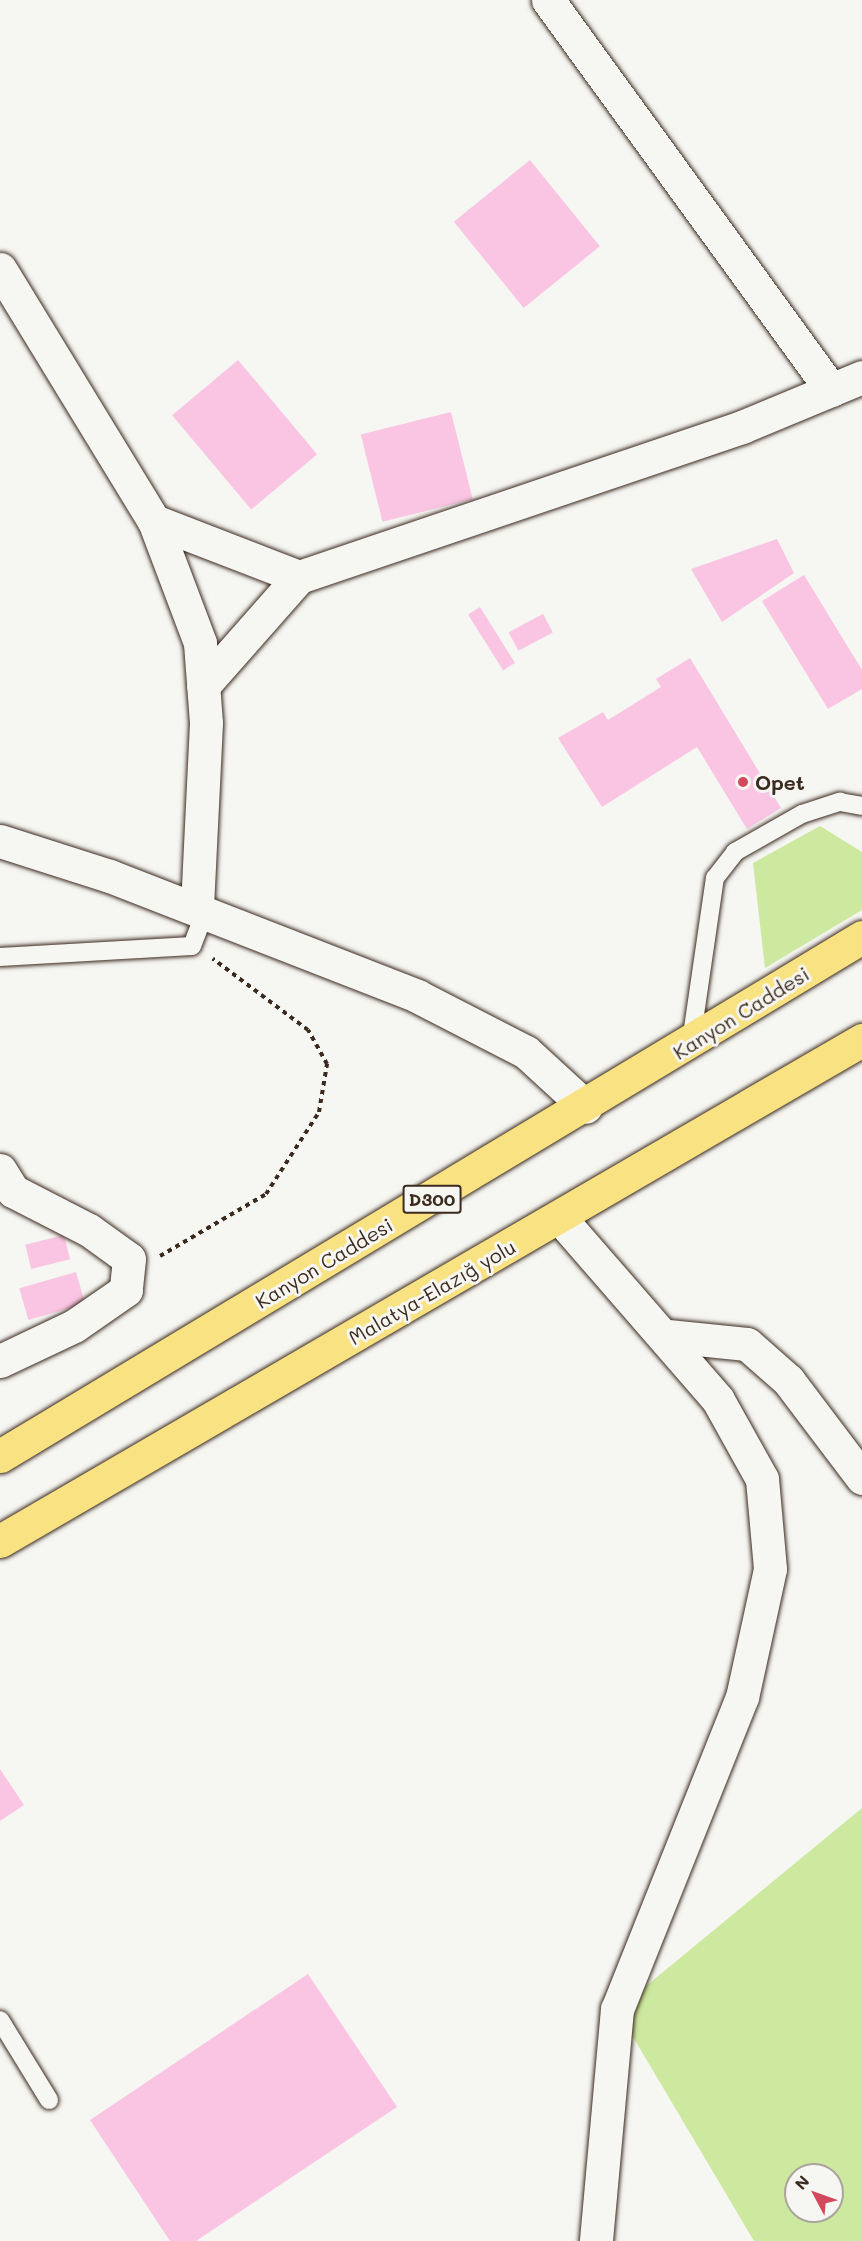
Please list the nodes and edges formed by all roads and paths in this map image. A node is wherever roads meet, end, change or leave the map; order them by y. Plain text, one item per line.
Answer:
1 (548, 0) edge
2 (0, 269) edge
3 (862, 377) edge
4 (831, 390) junction
5 (154, 521) junction
6 (299, 577) junction
7 (203, 686) junction
8 (862, 806) edge
9 (0, 841) edge
10 (197, 909) junction
11 (862, 938) edge
12 (192, 946) junction
13 (0, 957) edge
14 (862, 1040) edge
15 (691, 1045) junction
16 (586, 1107) junction
17 (0, 1170) edge
18 (560, 1218) junction
19 (129, 1259) junction
20 (668, 1336) junction
21 (0, 1361) edge
22 (0, 1456) edge
23 (862, 1478) edge
24 (0, 1541) edge
25 (0, 2020) edge
26 (49, 2100) dead end
27 (596, 2241) edge

1 - 4 street
2 - 5 street
3 - 4 street
4 - 6 street
5 - 6 street
5 - 7 street
6 - 7 street
7 - 10 street
8 - 15 lane
9 - 10 street
10 - 12 lane
10 - 16 street
11 - 15 highway, Kanyon Caddesi / D300
12 - 13 lane
12 - 19 path
14 - 18 highway, Malatya-Elazığ yolu
15 - 16 highway, Kanyon Caddesi / D300
16 - 22 highway, Kanyon Caddesi / D300
17 - 19 street
18 - 20 street
18 - 24 highway, Malatya-Elazığ yolu
19 - 21 street
20 - 23 street
20 - 27 street
25 - 26 lane

